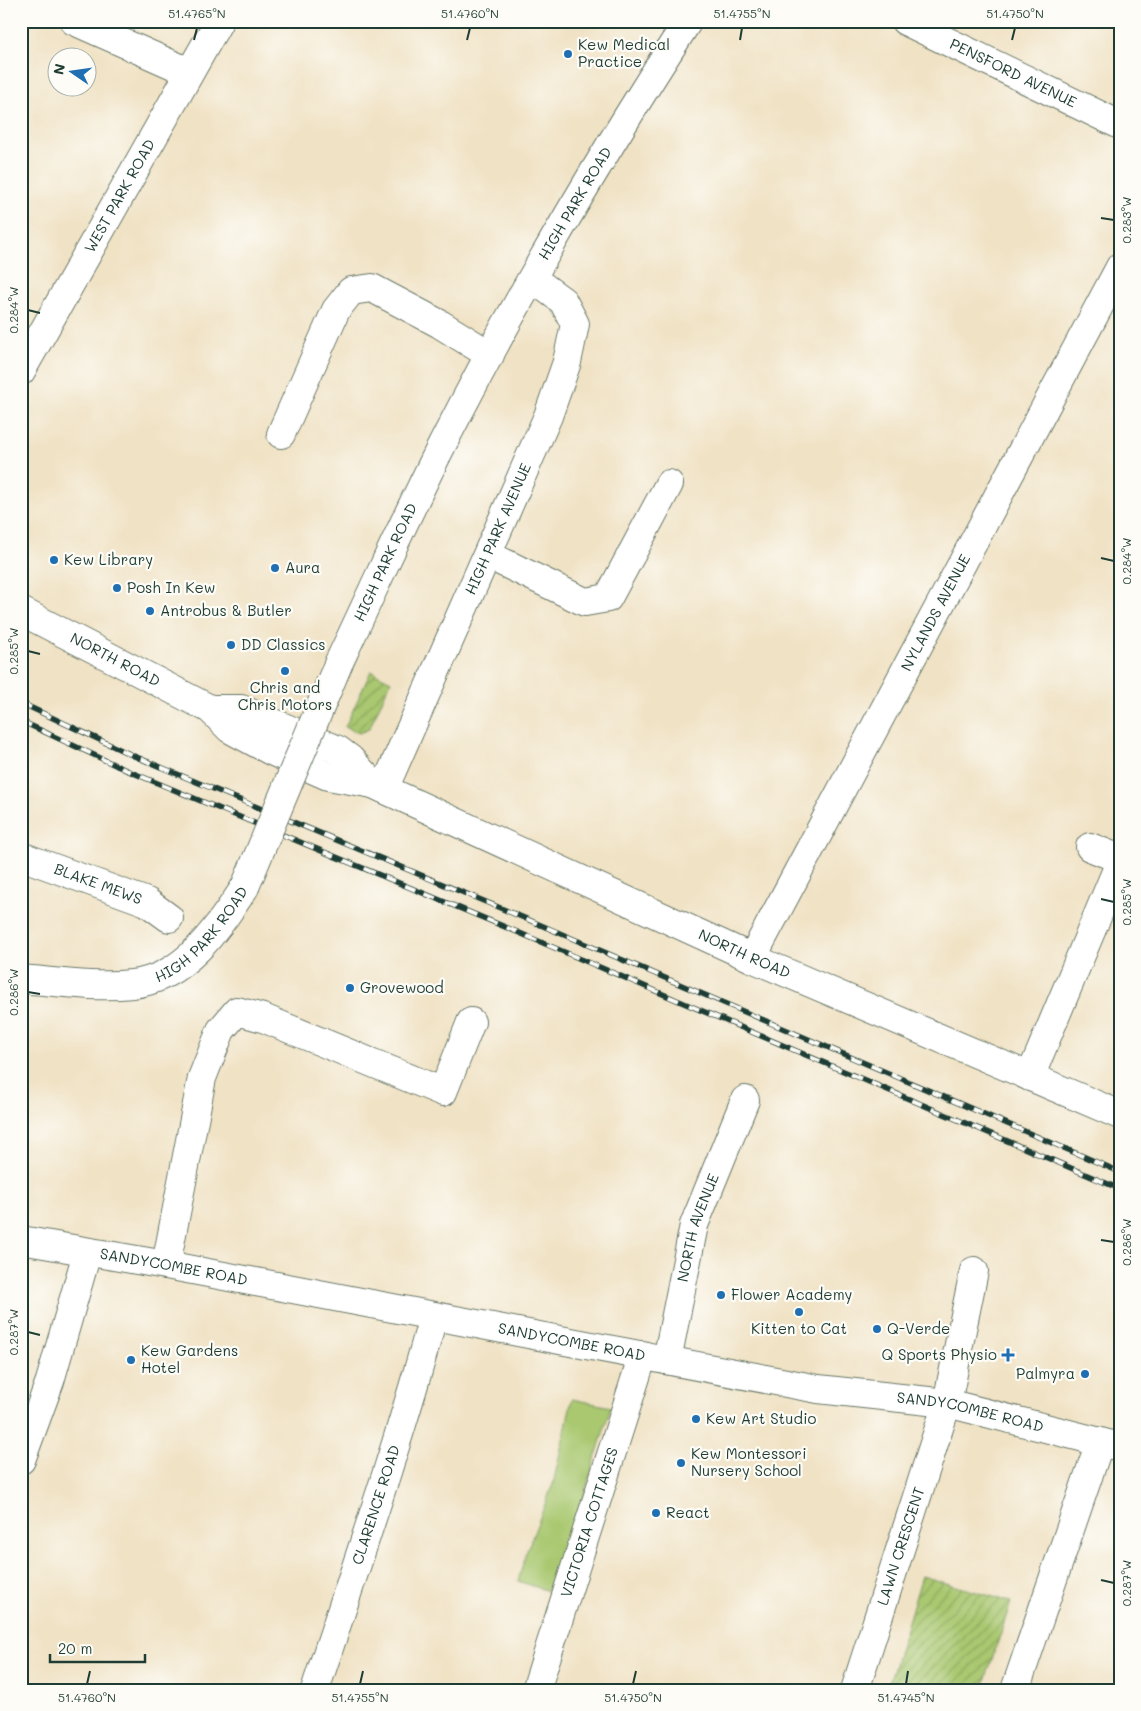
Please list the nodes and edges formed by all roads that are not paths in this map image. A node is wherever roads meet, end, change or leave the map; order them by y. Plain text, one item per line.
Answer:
1 (74, 21) edge
2 (219, 21) edge
3 (688, 21) edge
4 (905, 21) edge
5 (189, 72) junction
6 (1120, 125) edge
7 (1120, 266) edge
8 (533, 279) junction
9 (490, 355) junction
10 (21, 371) edge
11 (281, 434) dead end
12 (669, 484) dead end
13 (488, 555) junction
14 (21, 611) edge
15 (378, 786) junction
16 (1090, 846) dead end
17 (22, 861) edge
18 (1120, 861) edge
19 (169, 918) dead end
20 (752, 958) junction
21 (21, 979) edge
22 (471, 1022) dead end
23 (1030, 1077) junction
24 (745, 1100) dead end
25 (1120, 1116) edge
26 (21, 1240) edge
27 (88, 1253) junction
28 (166, 1265) junction
29 (974, 1271) dead end
30 (433, 1317) junction
31 (655, 1358) junction
32 (947, 1403) junction
33 (30, 1414) edge
34 (1110, 1445) edge
35 (21, 1460) edge
36 (315, 1690) edge
37 (536, 1690) edge
38 (855, 1690) edge
39 (1015, 1690) edge

1 - 5 street
2 - 5 street, WEST PARK ROAD
3 - 8 street, HIGH PARK ROAD
4 - 6 street, PENSFORD AVENUE
5 - 10 street, WEST PARK ROAD
7 - 20 street, NYLANDS AVENUE
8 - 9 street, HIGH PARK ROAD
8 - 13 street, HIGH PARK AVENUE
9 - 11 street
9 - 21 street, HIGH PARK ROAD, bridge
12 - 13 street
13 - 15 street, HIGH PARK AVENUE
14 - 15 street, NORTH ROAD
15 - 20 street, NORTH ROAD
16 - 18 street
17 - 19 street, BLAKE MEWS
18 - 23 street
20 - 23 street, NORTH ROAD
22 - 28 street
23 - 25 street, NORTH ROAD
24 - 31 street, NORTH AVENUE
26 - 27 street, SANDYCOMBE ROAD
27 - 28 street, SANDYCOMBE ROAD
27 - 33 street
28 - 30 street, SANDYCOMBE ROAD
29 - 32 street, LAWN CRESCENT
30 - 31 street, SANDYCOMBE ROAD
30 - 36 street, CLARENCE ROAD
31 - 32 street, SANDYCOMBE ROAD
31 - 37 street, VICTORIA COTTAGES
32 - 34 street, SANDYCOMBE ROAD
32 - 38 street, LAWN CRESCENT
33 - 35 street
34 - 39 street

